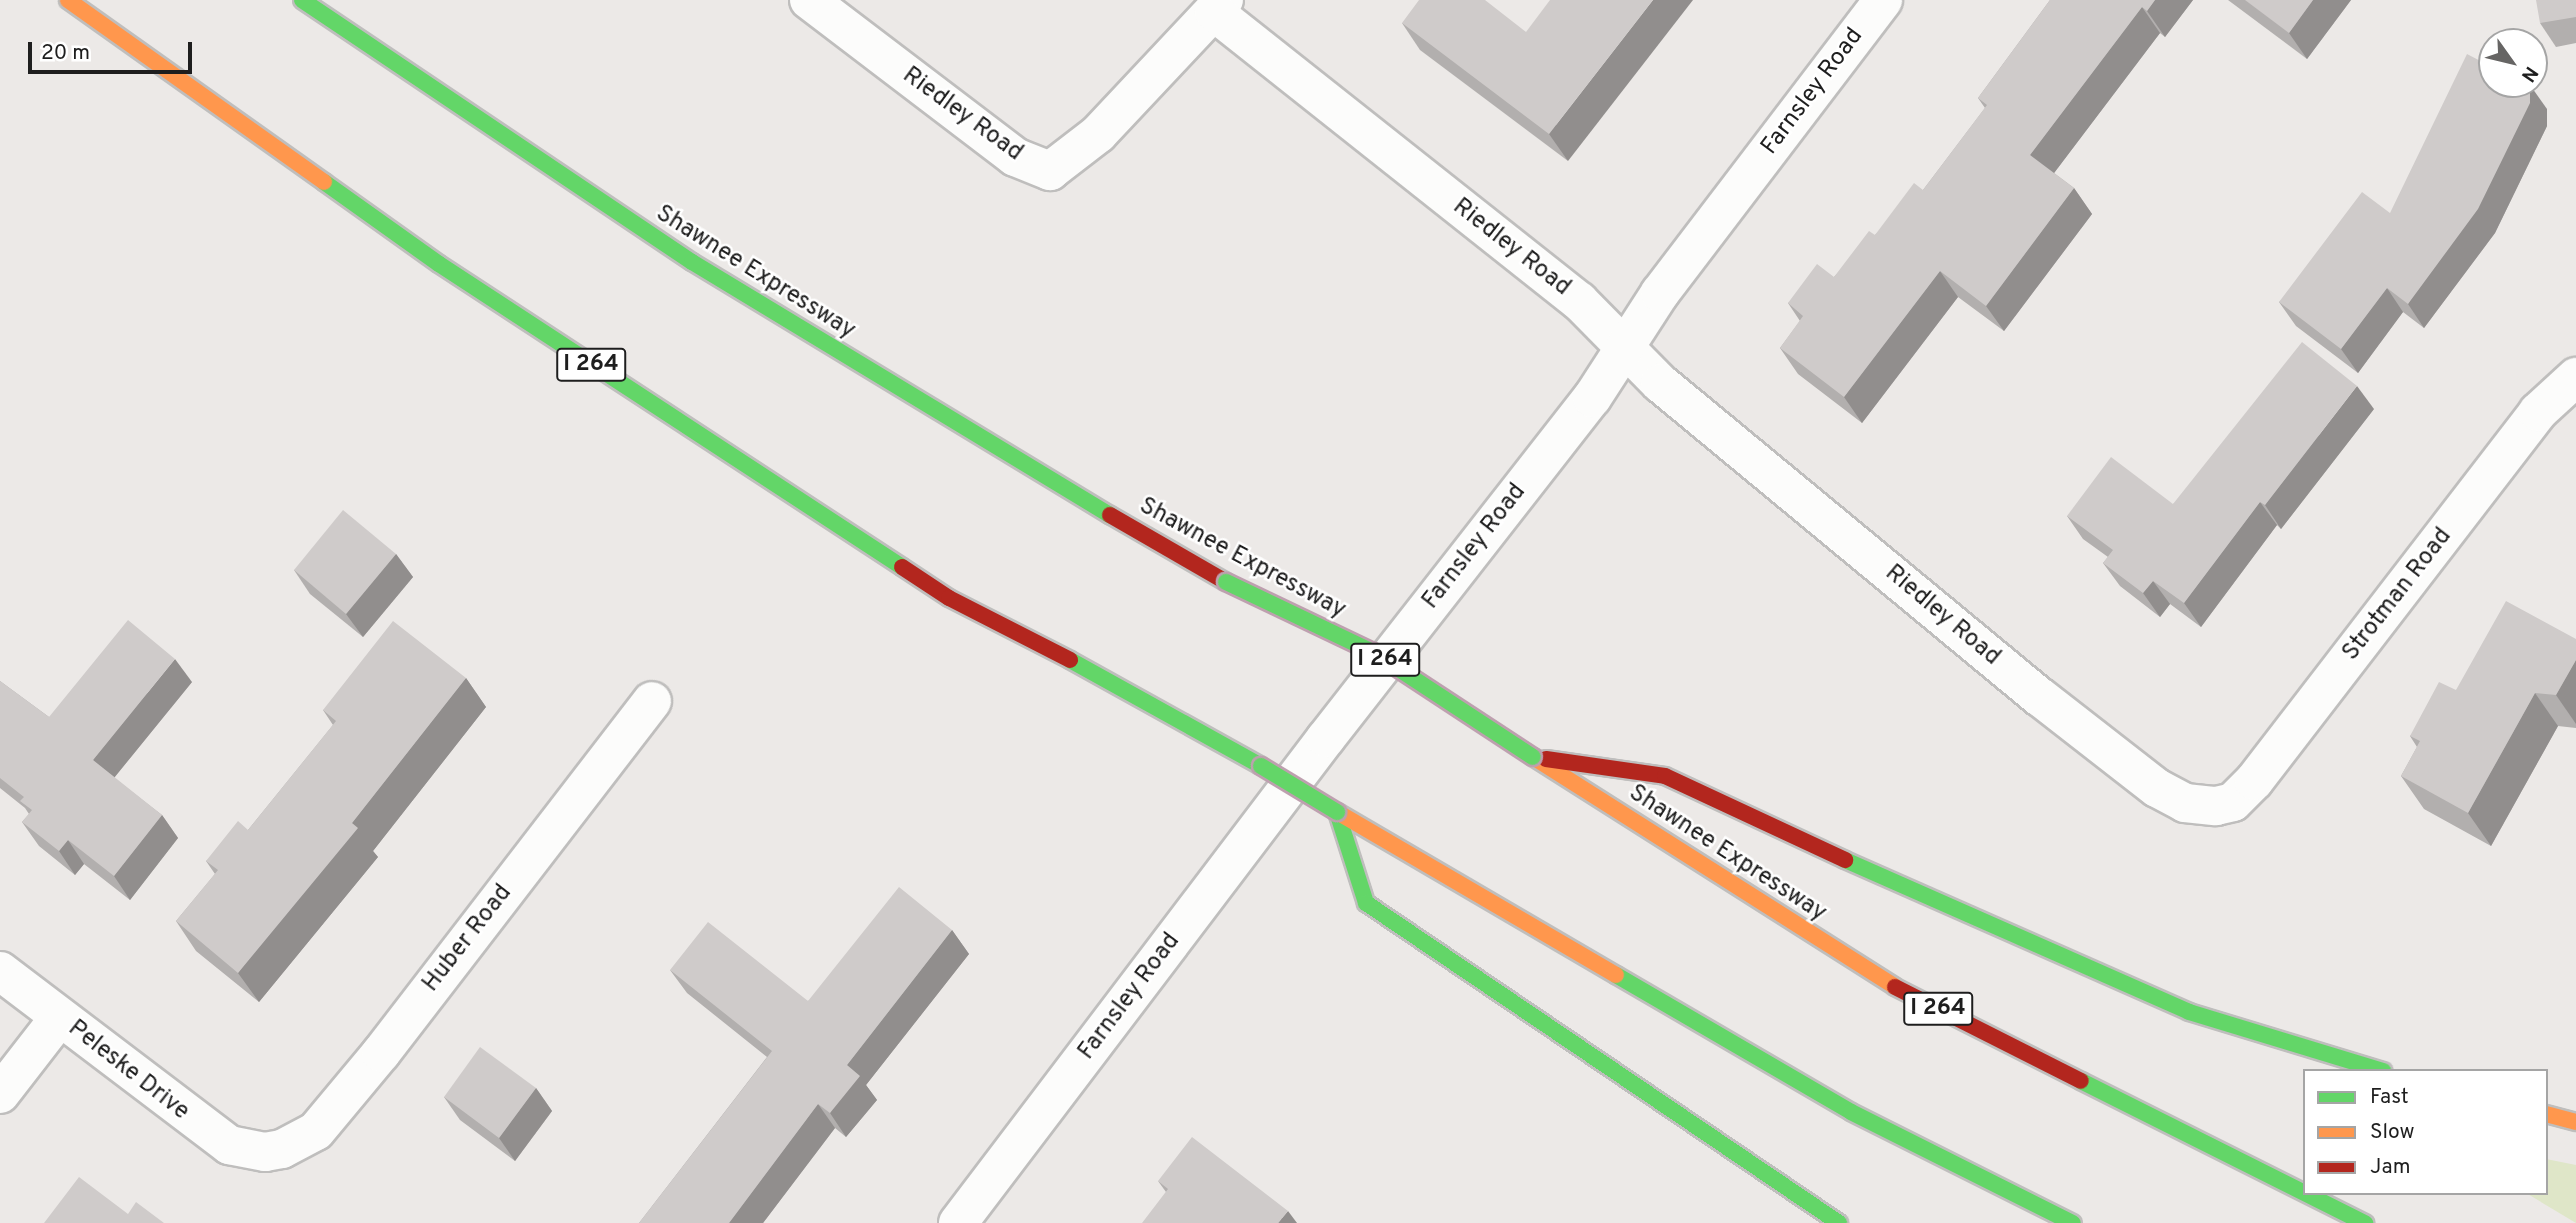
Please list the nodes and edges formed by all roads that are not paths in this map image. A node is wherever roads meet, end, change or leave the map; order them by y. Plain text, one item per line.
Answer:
1 (68, 0) edge
2 (302, 0) edge
3 (809, 0) edge
4 (1884, 0) edge
5 (1219, 6) edge
6 (1625, 347) junction
7 (2576, 377) edge
8 (652, 701) dead end
9 (1533, 757) junction
10 (2216, 806) joint
11 (1337, 812) junction
12 (0, 971) edge
13 (60, 1018) junction
14 (2375, 1069) edge
15 (0, 1094) edge
16 (2548, 1115) edge
17 (2576, 1122) edge
18 (265, 1152) joint
19 (2303, 1192) edge
20 (2309, 1195) edge
21 (958, 1223) edge
22 (1839, 1223) edge
23 (2073, 1223) edge
24 (2365, 1223) edge

1 - 11 highway, I 264, bridge
2 - 9 highway, Shawnee Expressway / I 264, bridge
3 - 5 street, Riedley Road
4 - 6 street, Farnsley Road
5 - 6 street, Riedley Road
6 - 10 street, Riedley Road
6 - 21 street, Farnsley Road
7 - 10 street, Strotman Road
8 - 18 street, Huber Road
9 - 14 highway
9 - 19 highway, Shawnee Expressway / I 264
11 - 22 highway
11 - 23 highway, I 264
12 - 13 street, Peleske Drive
13 - 15 street
13 - 18 street, Peleske Drive
16 - 17 highway
20 - 24 highway, Shawnee Expressway / I 264

